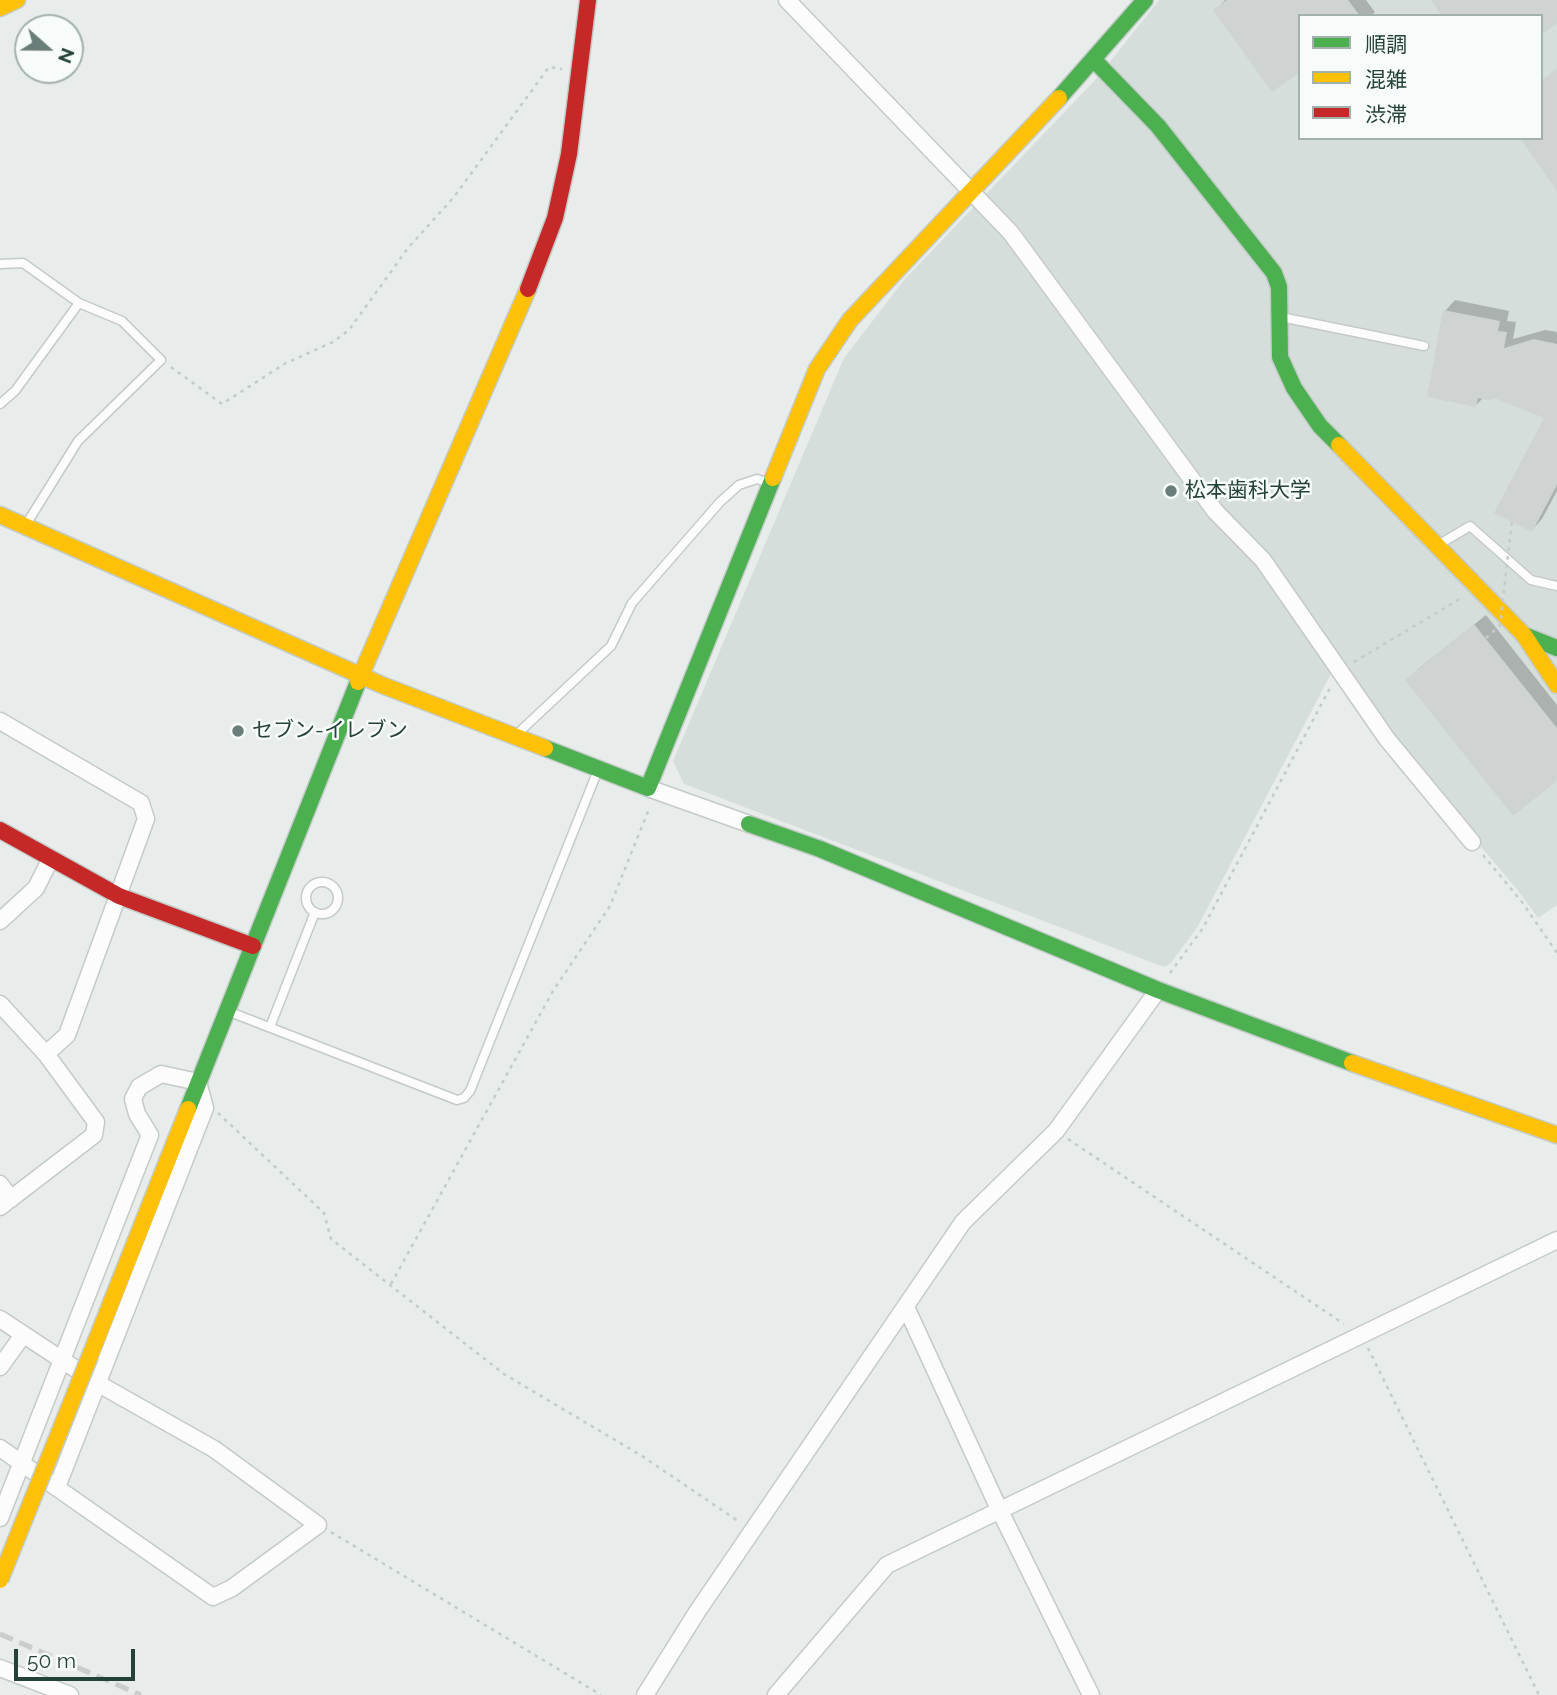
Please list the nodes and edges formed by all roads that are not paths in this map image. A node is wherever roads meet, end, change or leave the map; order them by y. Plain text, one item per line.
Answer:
1 (17, 0) edge
2 (588, 0) edge
3 (787, 0) edge
4 (1145, 0) edge
5 (0, 8) edge
6 (1094, 60) junction
7 (970, 190) junction
8 (0, 264) edge
9 (79, 303) junction
10 (1281, 317) junction
11 (1424, 346) dead end
12 (0, 404) edge
13 (772, 484) junction
14 (0, 515) edge
15 (26, 524) junction
16 (1438, 545) junction
17 (1557, 586) edge
18 (1524, 635) junction
19 (1557, 648) edge
20 (361, 673) junction
21 (1557, 685) edge
22 (0, 721) edge
23 (514, 738) junction
24 (598, 769) junction
25 (648, 788) junction
26 (0, 830) edge
27 (1472, 842) road end
28 (50, 860) junction
29 (119, 896) junction
30 (315, 912) junction
31 (0, 921) edge
32 (253, 946) junction
33 (1158, 989) junction
34 (0, 1004) edge
35 (227, 1011) junction
36 (270, 1027) junction
37 (46, 1054) junction
38 (198, 1082) junction
39 (1557, 1135) edge
40 (0, 1184) edge
41 (5, 1203) edge
42 (1557, 1240) edge
43 (906, 1307) junction
44 (0, 1319) edge
45 (23, 1335) junction
46 (63, 1359) junction
47 (0, 1367) edge
48 (97, 1383) junction
49 (0, 1448) edge
50 (21, 1462) junction
51 (57, 1487) junction
52 (999, 1509) junction
53 (0, 1518) edge
54 (0, 1580) edge
55 (0, 1668) edge
56 (70, 1695) edge
57 (645, 1695) edge
58 (776, 1695) edge
59 (1091, 1695) edge

1 - 5 street
2 - 20 street
3 - 7 street
4 - 6 street
6 - 7 street
6 - 10 street
7 - 13 street
7 - 27 street
8 - 9 lane
9 - 12 lane
9 - 15 lane
10 - 11 lane
10 - 16 street
13 - 23 lane
13 - 25 street
14 - 15 street
15 - 20 street
16 - 17 lane
16 - 18 street
18 - 19 street
18 - 21 street
20 - 23 street
20 - 32 street
22 - 29 street
23 - 24 street
24 - 25 street
24 - 36 lane
25 - 33 street
26 - 28 street
28 - 29 street
28 - 31 street
29 - 32 street
29 - 37 street
30 - 30 lane
30 - 36 lane
32 - 35 street
33 - 39 street
33 - 43 street
34 - 37 street
35 - 36 lane
35 - 38 street
37 - 41 street
38 - 46 street
38 - 48 street
38 - 54 street, bridge
40 - 41 street
42 - 52 street
43 - 52 street
43 - 57 street
44 - 45 street
45 - 46 street
45 - 47 street
46 - 48 street
46 - 50 street
48 - 51 street
48 - 51 street
49 - 50 street
50 - 51 street
50 - 53 street
52 - 58 street
52 - 59 street
55 - 56 street

